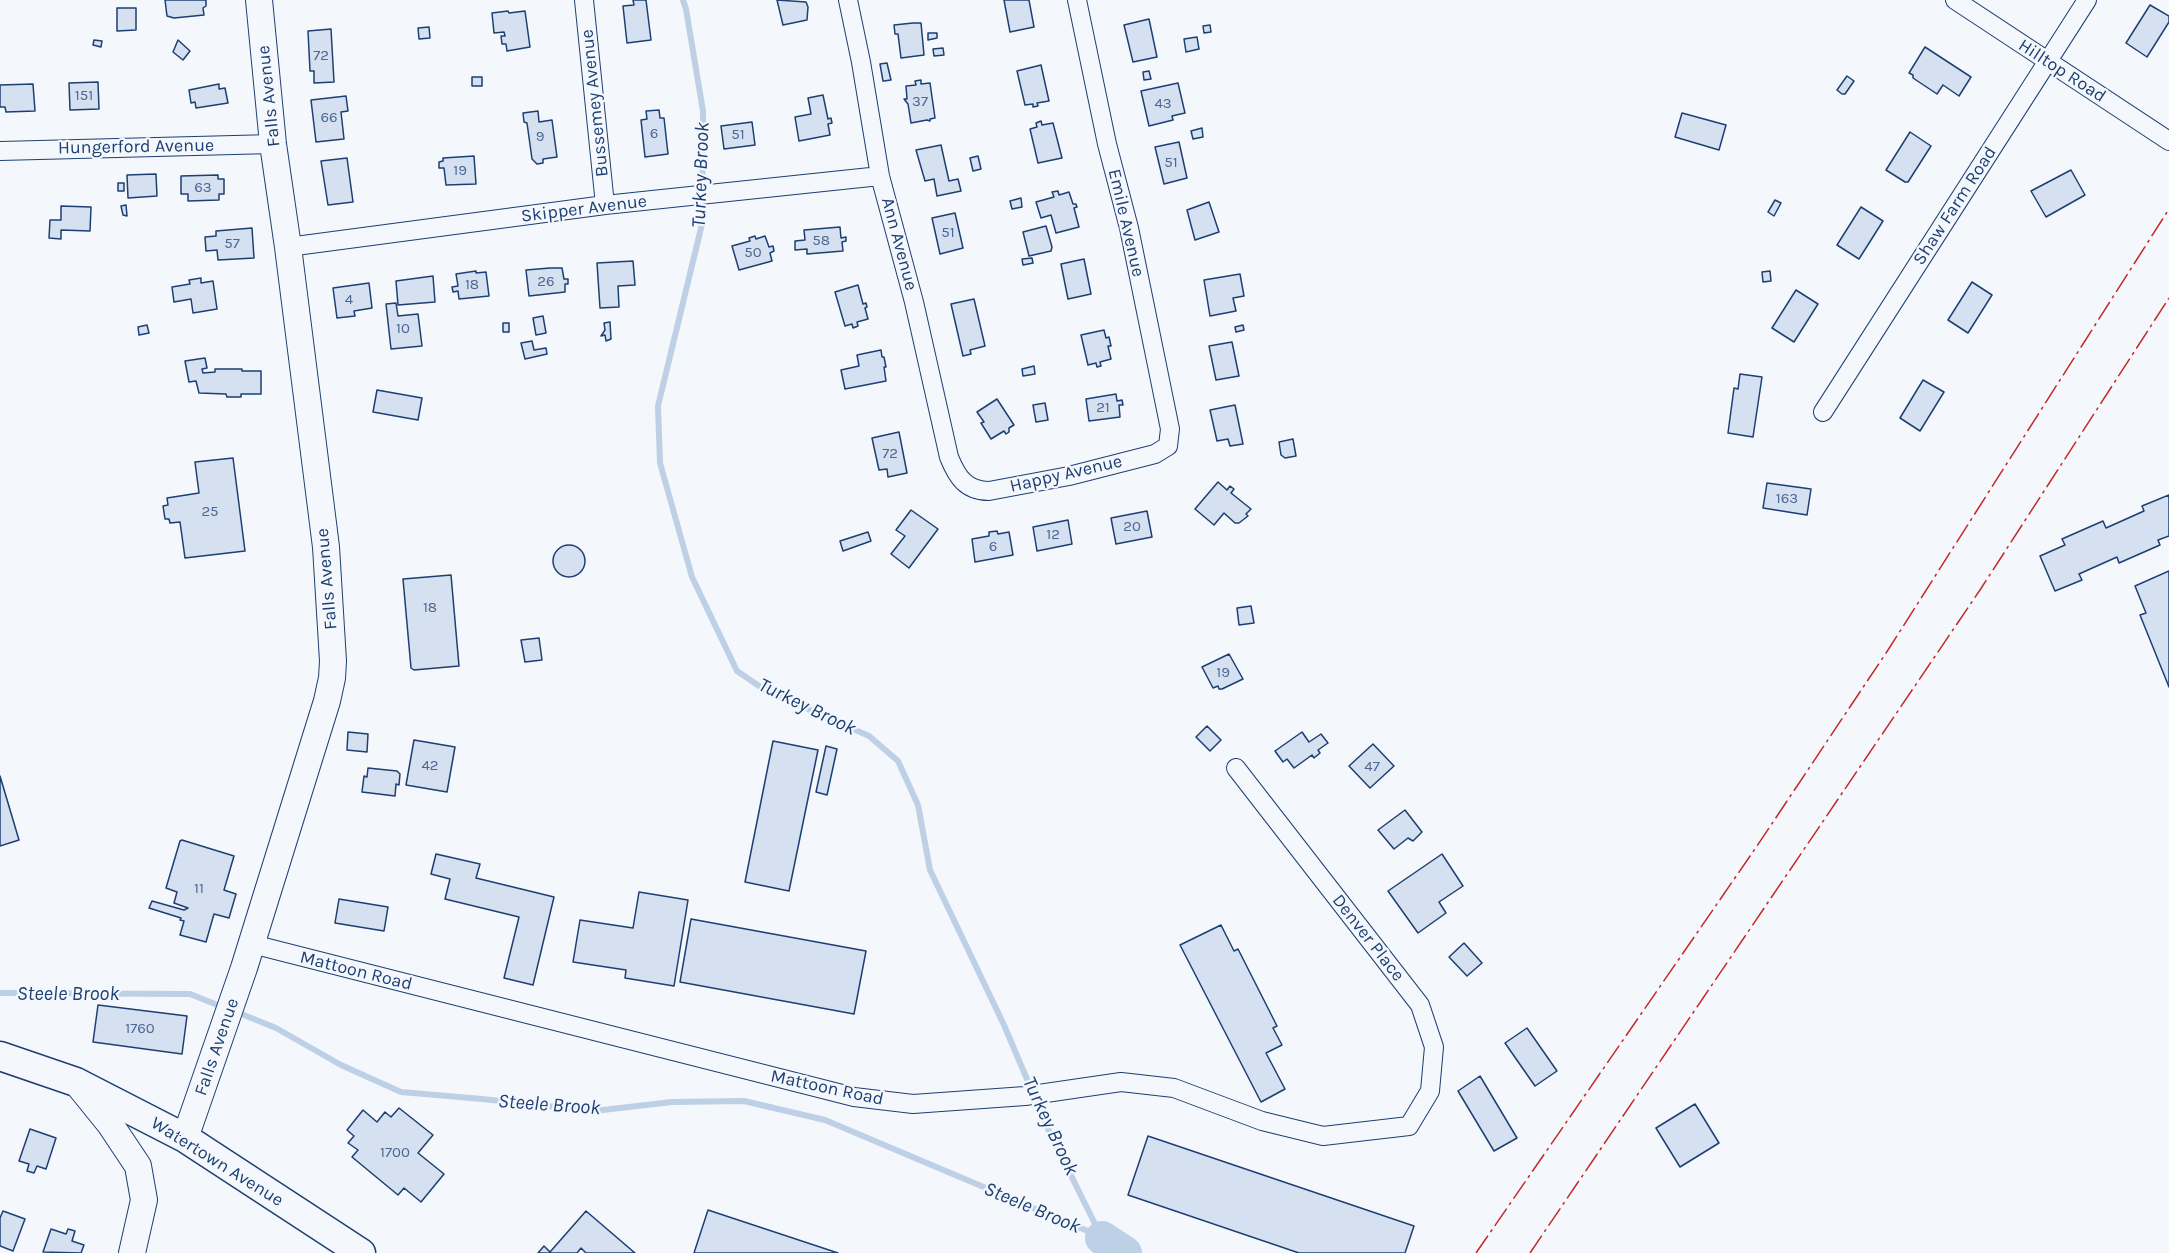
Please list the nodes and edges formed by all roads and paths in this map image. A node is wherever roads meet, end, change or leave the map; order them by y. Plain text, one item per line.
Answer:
1 (259, 0) edge
2 (584, 0) edge
3 (848, 0) edge
4 (1077, 0) edge
5 (1955, 0) edge
6 (2087, 0) edge
7 (2048, 62) junction
8 (2169, 141) edge
9 (273, 144) junction
10 (0, 150) edge
11 (880, 176) junction
12 (605, 205) junction
13 (288, 247) junction
14 (1824, 412) dead end
15 (1168, 446) joint
16 (963, 483) joint
17 (1236, 768) dead end
18 (252, 944) junction
19 (0, 1056) edge
20 (76, 1082) junction
21 (1408, 1126) joint
22 (185, 1138) junction
23 (132, 1253) edge
24 (361, 1253) edge

1 - 9 main road, Falls Avenue
2 - 12 street, Bussemey Avenue
3 - 11 street, Ann Avenue
4 - 15 street, Emile Avenue
5 - 7 street, Hilltop Road
6 - 7 street, Shaw Farm Road
7 - 8 street, Hilltop Road
7 - 14 street, Shaw Farm Road
9 - 10 street, Hungerford Avenue
9 - 13 main road, Falls Avenue
11 - 12 street, Skipper Avenue
11 - 16 street, Ann Avenue
12 - 13 street, Skipper Avenue
13 - 18 main road, Falls Avenue
15 - 16 street, Happy Avenue
17 - 21 street, Denver Place
18 - 21 street, Mattoon Road
18 - 22 main road, Falls Avenue
19 - 20 main road, Watertown Avenue
20 - 22 main road, Watertown Avenue
20 - 23 main road
22 - 24 main road, Watertown Avenue

